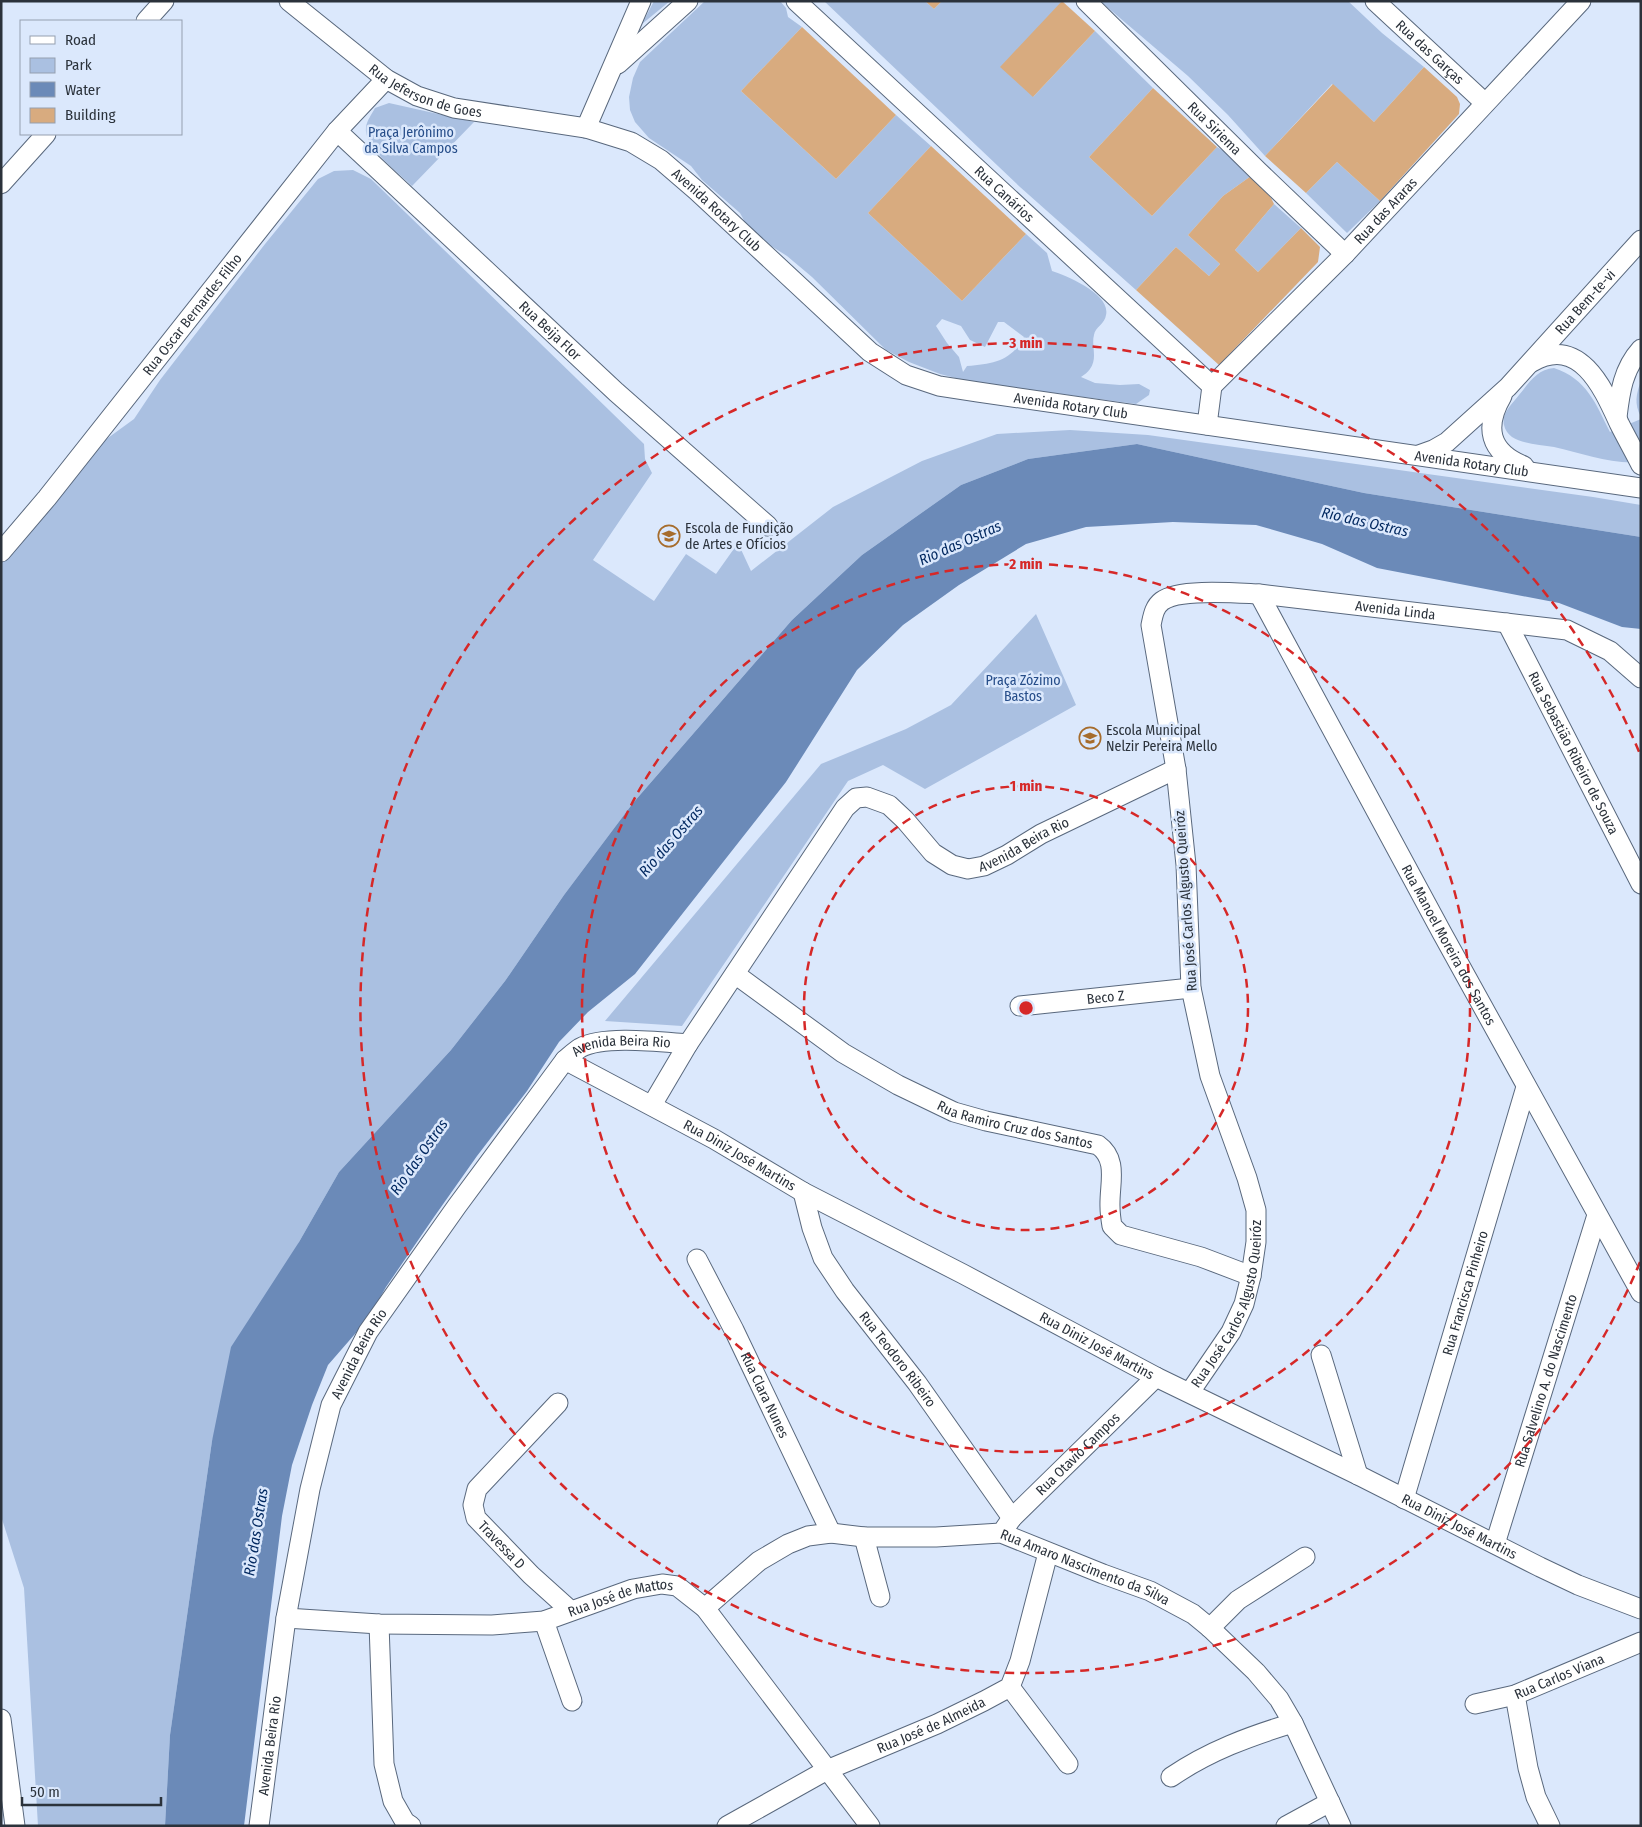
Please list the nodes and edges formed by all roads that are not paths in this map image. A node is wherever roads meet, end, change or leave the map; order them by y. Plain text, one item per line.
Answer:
1 (164, 1) edge
2 (289, 1) edge
3 (641, 1) edge
4 (688, 1) edge
5 (796, 1) edge
6 (1086, 1) edge
7 (1375, 1) edge
8 (1581, 1) edge
9 (147, 20) edge
10 (613, 69) junction
11 (386, 79) junction
12 (1485, 104) junction
13 (586, 128) junction
14 (337, 132) junction
15 (45, 135) edge
16 (1, 184) edge
17 (1641, 240) edge
18 (1345, 254) junction
19 (1641, 349) edge
20 (1528, 364) junction
21 (1212, 386) junction
22 (1508, 387) junction
23 (1620, 424) junction
24 (1207, 425) junction
25 (1417, 456) junction
26 (1641, 465) edge
27 (1549, 474) junction
28 (1641, 488) edge
29 (768, 526) dead end
30 (1, 552) edge
31 (1259, 594) junction
32 (1507, 623) junction
33 (1151, 625) joint
34 (1641, 678) edge
35 (1176, 769) junction
36 (1641, 884) edge
37 (735, 974) junction
38 (1191, 988) junction
39 (1020, 1006) dead end
40 (688, 1044) junction
41 (565, 1060) junction
42 (1526, 1087) junction
43 (652, 1105) junction
44 (803, 1192) junction
45 (1597, 1216) junction
46 (697, 1259) dead end
47 (1251, 1276) junction
48 (1641, 1293) edge
49 (1321, 1355) dead end
50 (1156, 1377) junction
51 (1190, 1392) junction
52 (558, 1403) dead end
53 (1358, 1475) junction
54 (1404, 1499) junction
55 (1012, 1518) junction
56 (831, 1534) junction
57 (1000, 1534) junction
58 (864, 1537) junction
59 (1495, 1544) junction
60 (1048, 1553) junction
61 (1305, 1557) dead end
62 (880, 1596) dead end
63 (705, 1608) junction
64 (1641, 1610) edge
65 (571, 1611) junction
66 (286, 1618) junction
67 (544, 1621) junction
68 (380, 1624) junction
69 (1210, 1628) junction
70 (1641, 1642) edge
71 (1010, 1687) junction
72 (1515, 1695) junction
73 (572, 1701) dead end
74 (1476, 1704) dead end
75 (1, 1719) edge
76 (1293, 1723) junction
77 (1068, 1764) dead end
78 (827, 1770) junction
79 (1171, 1777) dead end
80 (1330, 1802) junction
81 (16, 1826) edge
82 (259, 1826) edge
83 (411, 1826) edge
84 (727, 1826) edge
85 (870, 1826) edge
86 (1286, 1826) edge
87 (1341, 1826) edge
88 (1550, 1826) edge

1 - 9 street
2 - 11 street, Rua Jeferson de Goes
3 - 10 street
4 - 10 street
5 - 21 street, Rua Canários
6 - 18 street, Rua Siriema
7 - 12 street, Rua das Garças
8 - 12 street, Rua das Araras
10 - 13 street
11 - 13 street, Rua Jeferson de Goes
11 - 14 street, Rua Oscar Bernardes Filho
12 - 18 street, Rua das Araras
13 - 24 street, Avenida Rotary Club
14 - 29 street, Rua Beija Flor
14 - 30 street, Rua Oscar Bernardes Filho
15 - 16 street
17 - 20 street, Rua Bem-te-vi
18 - 21 street, Rua das Araras
19 - 23 street
20 - 22 street, Rua Bem-te-vi
20 - 23 street
21 - 24 street
22 - 25 street
22 - 27 street
23 - 26 street
24 - 25 street, Avenida Rotary Club
25 - 27 street, Avenida Rotary Club
27 - 28 street, Avenida Rotary Club
31 - 32 street, Avenida Linda
31 - 33 street, Avenida Linda
31 - 42 street, Rua Manoel Moreira dos Santos
32 - 34 street, Avenida Linda
32 - 36 street, Rua Sebastião Ribeiro de Souza
33 - 35 street, Rua José Carlos Algusto Queiróz
35 - 37 street, Avenida Beira Rio
35 - 38 street, Rua José Carlos Algusto Queiróz
37 - 40 street, Avenida Beira Rio
37 - 47 street, Rua Ramiro Cruz dos Santos
38 - 39 street, Beco Z
38 - 47 street, Rua José Carlos Algusto Queiróz
40 - 41 street, Avenida Beira Rio
40 - 43 street, Avenida Beira Rio
41 - 43 street, Rua Diniz José Martins
41 - 66 street, Avenida Beira Rio
42 - 45 street, Rua Manoel Moreira dos Santos
42 - 54 street, Rua Francisca Pinheiro
43 - 44 street, Rua Diniz José Martins
44 - 50 street, Rua Diniz José Martins
44 - 55 street, Rua Teodoro Ribeiro
45 - 48 street, Rua Manoel Moreira dos Santos
45 - 59 street, Rua Salvelino A. do Nascimento
46 - 56 street, Rua Clara Nunes
47 - 51 street, Rua José Carlos Algusto Queiróz
49 - 53 street
50 - 51 street, Rua Diniz José Martins
50 - 55 street, Rua Otavio Campos
51 - 53 street, Rua Diniz José Martins
52 - 65 street, Travessa D
53 - 54 street, Rua Diniz José Martins
54 - 59 street, Rua Diniz José Martins
55 - 57 street, Rua Otavio Campos
56 - 58 street, Rua Amaro Nascimento da Silva
56 - 63 street, Rua Amaro Nascimento da Silva
57 - 58 street, Rua Amaro Nascimento da Silva
57 - 60 street, Rua Amaro Nascimento da Silva
58 - 62 street
59 - 64 street, Rua Diniz José Martins
60 - 69 street, Rua Amaro Nascimento da Silva
60 - 71 street
61 - 69 street
63 - 65 street, Rua José de Mattos
63 - 78 street, Rua José de Mattos
65 - 67 street, Rua José de Mattos
66 - 68 street, Rua José de Mattos
66 - 82 street, Avenida Beira Rio
67 - 68 street, Rua José de Mattos
67 - 73 street
68 - 83 street
69 - 76 street, Rua Amaro Nascimento da Silva
70 - 72 street, Rua Carlos Viana
71 - 77 street
71 - 78 street, Rua José de Almeida
72 - 74 street, Rua Carlos Viana
72 - 88 street
75 - 81 street
76 - 79 street
76 - 80 street, Rua Amaro Nascimento da Silva
78 - 84 street, Rua José de Almeida
78 - 85 street, Rua José de Mattos
80 - 86 street
80 - 87 street, Rua Amaro Nascimento da Silva

